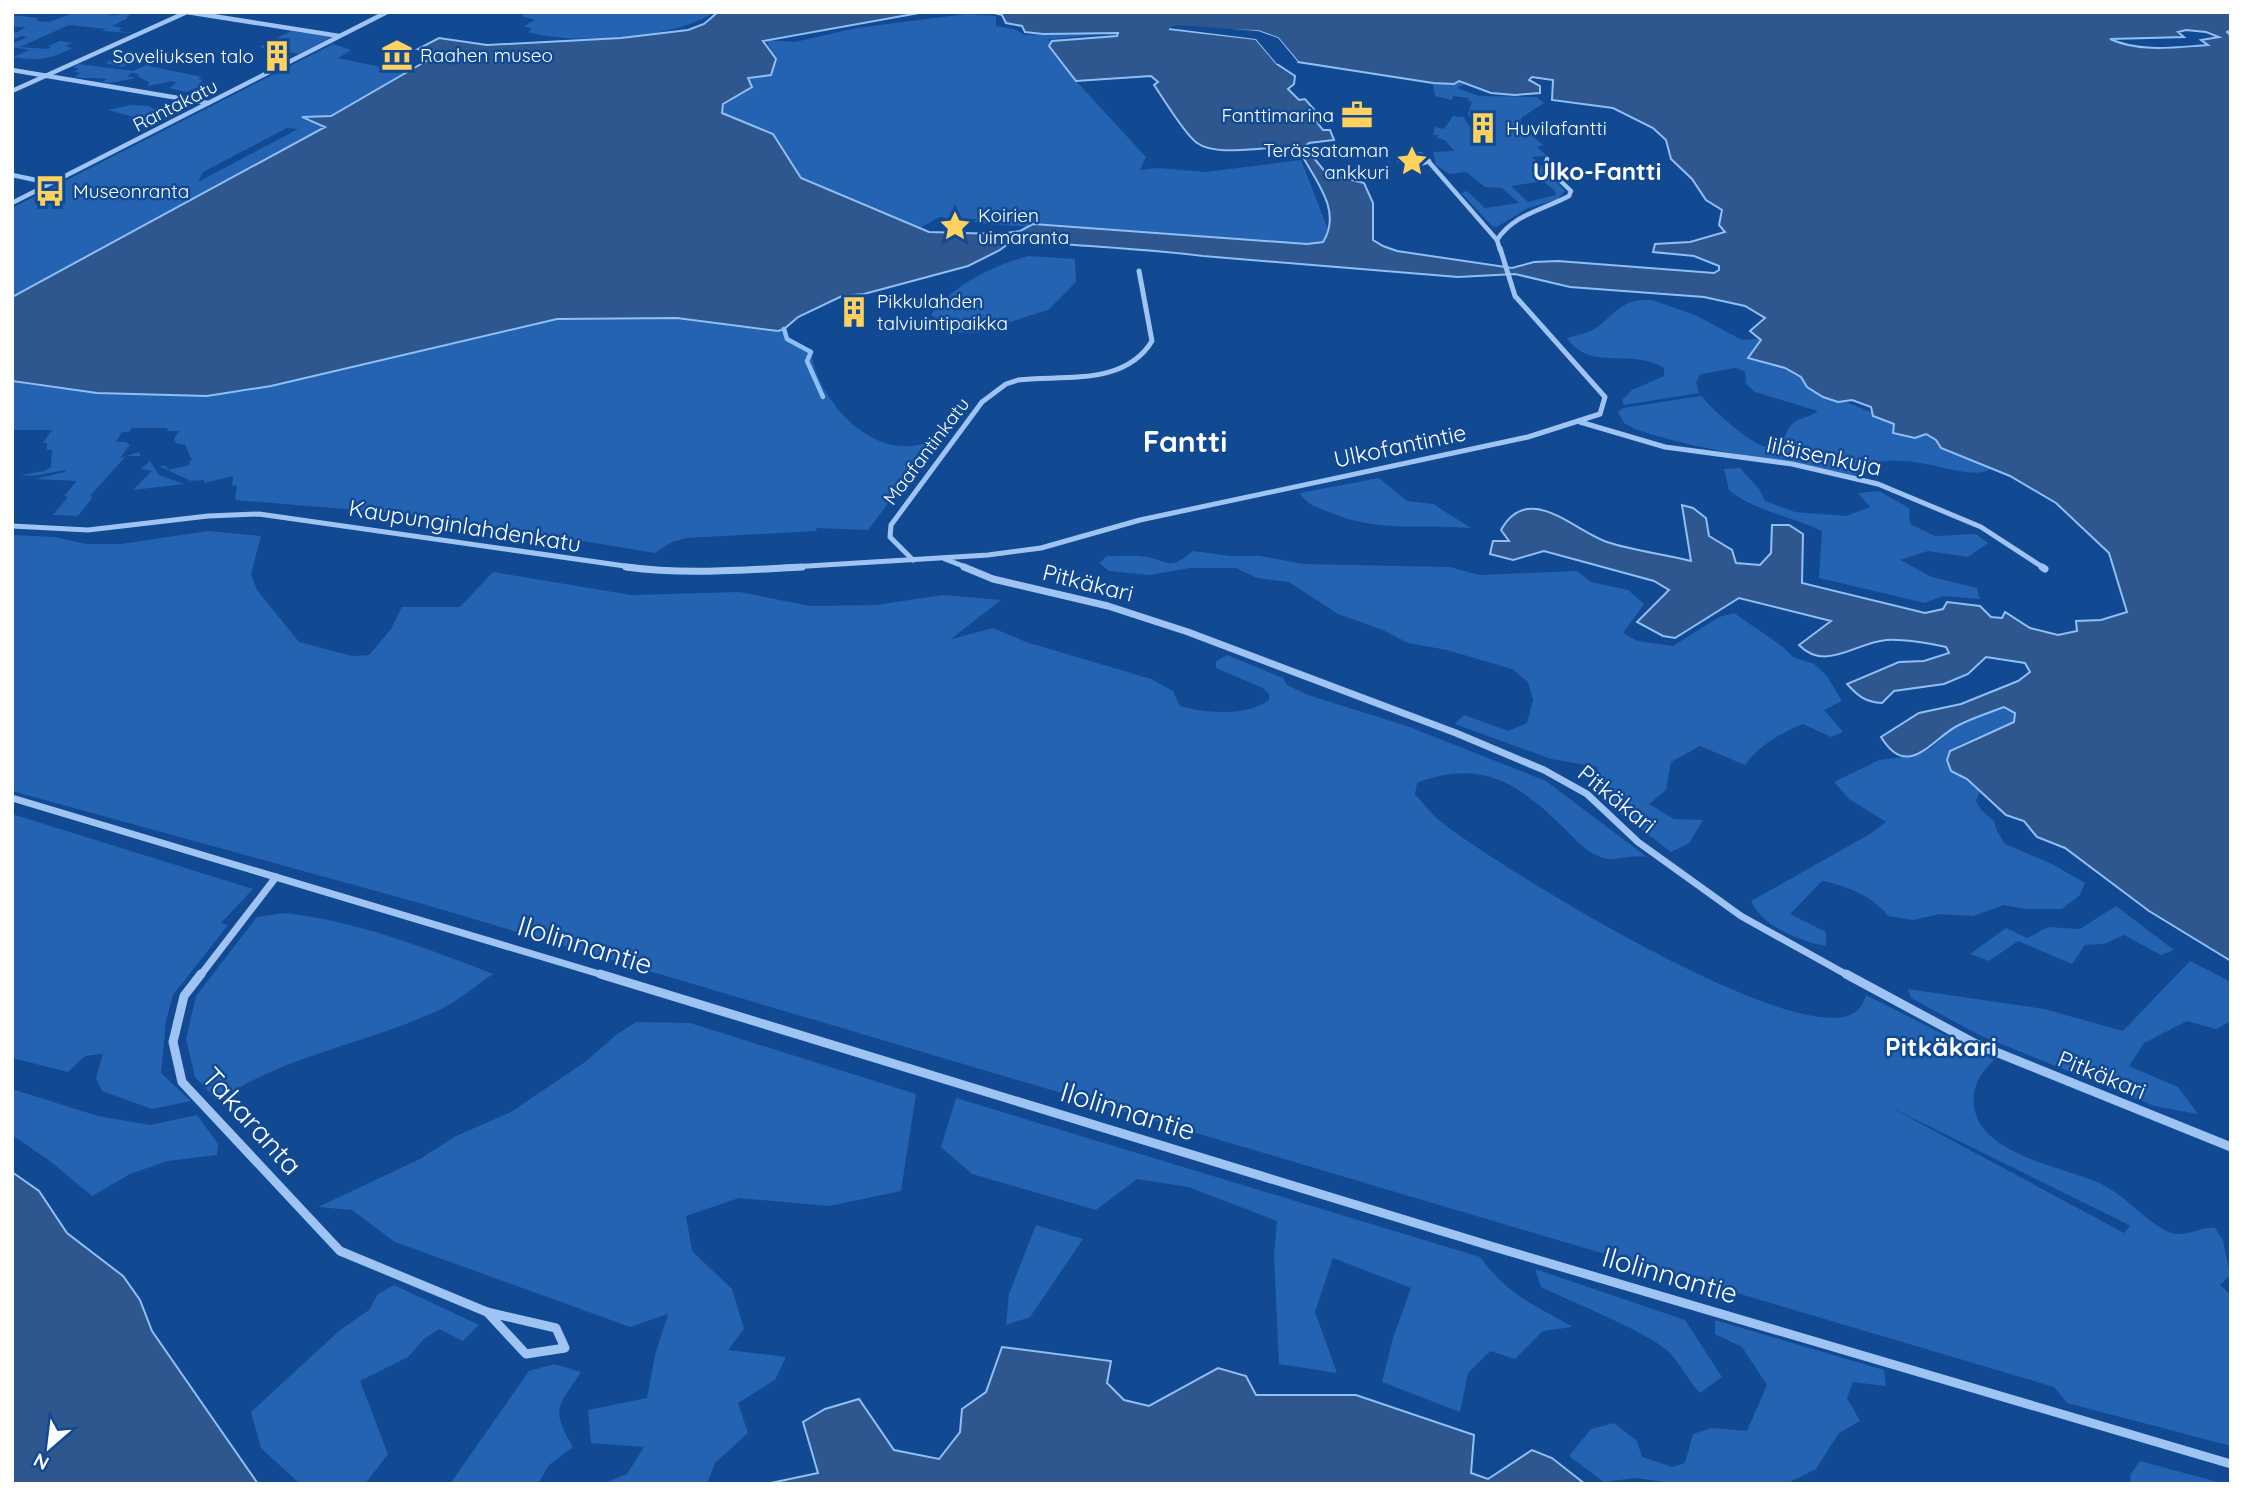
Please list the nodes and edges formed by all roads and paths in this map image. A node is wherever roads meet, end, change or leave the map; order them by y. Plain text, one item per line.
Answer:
1 (187, 12) edge
2 (387, 12) edge
3 (339, 37) junction
4 (12, 70) edge
5 (46, 76) junction
6 (12, 91) edge
7 (208, 103) junction
8 (1547, 159) dead end
9 (1429, 162) junction
10 (1413, 166) junction
11 (12, 175) edge
12 (1439, 176) junction
13 (51, 183) junction
14 (12, 203) edge
15 (1497, 240) junction
16 (1139, 271) dead end
17 (1579, 422) junction
18 (12, 526) edge
19 (945, 558) junction
20 (912, 560) junction
21 (2045, 569) dead end
22 (12, 798) edge
23 (276, 877) junction
24 (2231, 1147) edge
25 (486, 1312) junction
26 (2231, 1464) edge

1 - 3 street
1 - 5 street
2 - 3 street, Rantakatu
3 - 7 street, Rantakatu
4 - 5 street
5 - 6 street
5 - 7 street
7 - 13 street, Rantakatu
8 - 15 street
9 - 10 street
9 - 10 street
9 - 12 street, Ulkofantintie
10 - 12 street, Ulkofantintie
11 - 13 street
12 - 15 street, Ulkofantintie
13 - 14 street, Rantakatu
15 - 17 street, Ulkofantintie
16 - 20 street, Maafantinkatu
17 - 19 street, Ulkofantintie
17 - 21 street, Iiläisenkuja
18 - 20 street, Kaupunginlahdenkatu
19 - 20 street, Ulkofantintie
19 - 24 street, Pitkäkari
22 - 23 street, Ilolinnantie
23 - 25 street, Takaranta
23 - 26 street, Ilolinnantie
25 - 25 street, Takaranta

